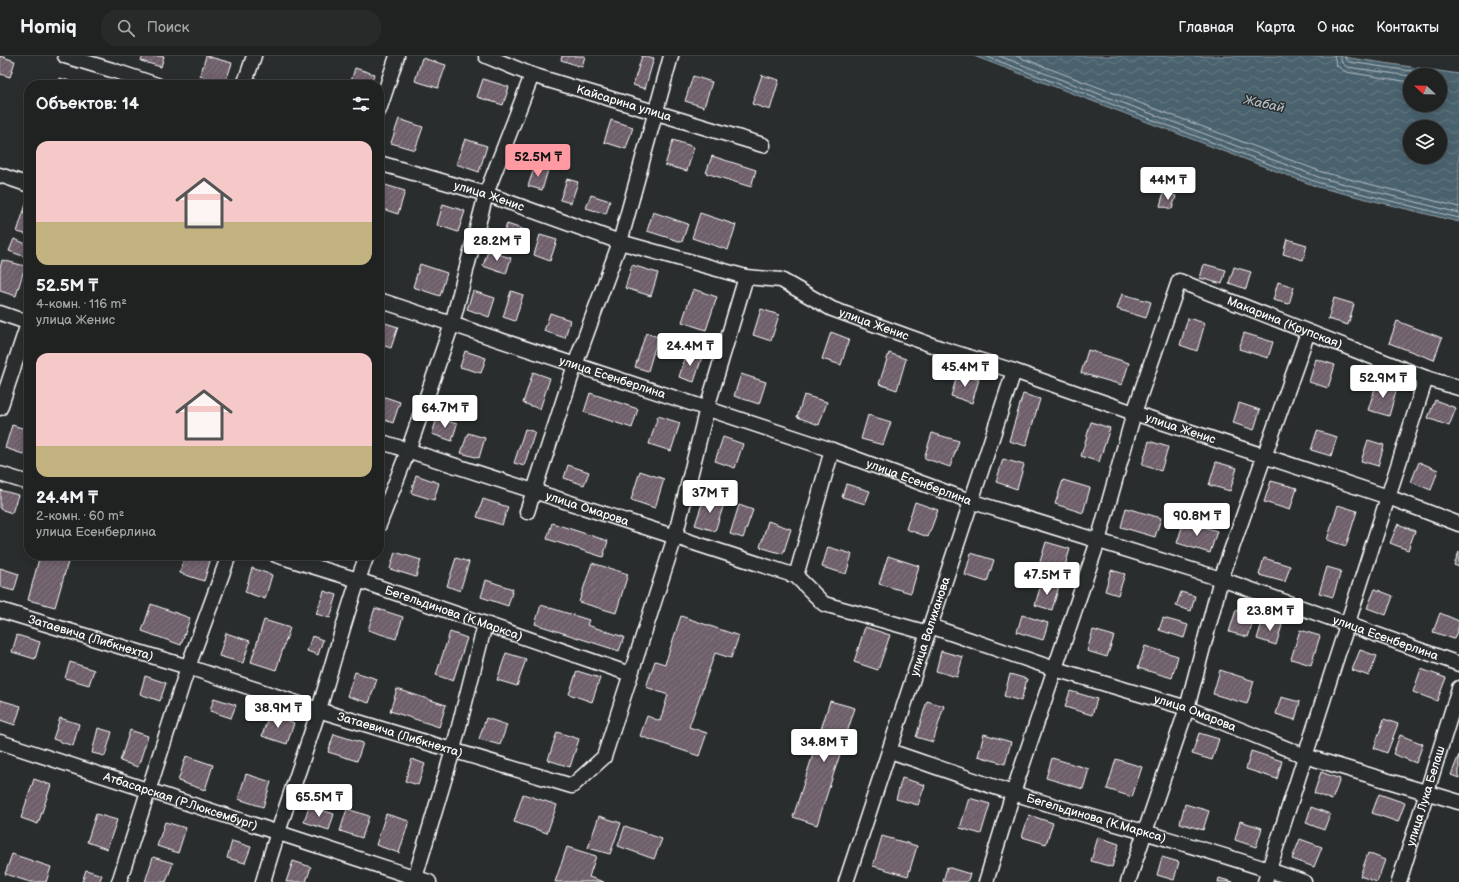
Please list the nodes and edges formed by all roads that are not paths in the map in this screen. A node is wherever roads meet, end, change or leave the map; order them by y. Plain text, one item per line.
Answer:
1 (65, 56) edge
2 (254, 56) edge
3 (397, 56) edge
4 (486, 56) edge
5 (672, 56) edge
6 (532, 75) junction
7 (141, 80) edge
8 (246, 80) edge
9 (384, 95) edge
10 (656, 112) junction
11 (763, 145) dead end
12 (384, 164) edge
13 (0, 175) edge
14 (24, 184) edge
15 (486, 194) junction
16 (620, 242) junction
17 (746, 277) junction
18 (384, 302) edge
19 (0, 313) edge
20 (24, 320) edge
21 (452, 324) junction
22 (1308, 332) junction
23 (24, 337) edge
24 (575, 365) junction
25 (1014, 371) junction
26 (1426, 378) junction
27 (1459, 388) edge
28 (0, 408) edge
29 (707, 408) junction
30 (1134, 413) junction
31 (384, 443) edge
32 (832, 450) junction
33 (408, 451) junction
34 (1265, 456) junction
35 (0, 474) edge
36 (24, 481) edge
37 (534, 492) junction
38 (1388, 497) junction
39 (970, 501) junction
40 (384, 512) edge
41 (527, 512) dead end
42 (1459, 524) edge
43 (675, 537) junction
44 (1098, 541) junction
45 (227, 560) edge
46 (292, 560) edge
47 (366, 560) edge
48 (796, 576) junction
49 (1221, 579) junction
50 (358, 580) junction
51 (0, 610) edge
52 (485, 624) junction
53 (1348, 624) junction
54 (929, 630) junction
55 (1459, 664) edge
56 (188, 667) junction
57 (1054, 669) junction
58 (630, 674) junction
59 (1459, 688) edge
60 (1187, 708) junction
61 (318, 710) junction
62 (0, 742) edge
63 (453, 750) junction
64 (890, 751) junction
65 (1305, 756) junction
66 (149, 791) junction
67 (1427, 792) junction
68 (1013, 793) junction
69 (1459, 802) edge
70 (1144, 831) junction
71 (277, 832) junction
72 (1267, 876) edge
73 (415, 878) junction
74 (849, 881) edge
75 (119, 882) edge
76 (263, 882) edge
77 (429, 882) edge
78 (986, 882) edge
79 (1128, 882) edge
80 (1304, 882) edge
81 (1399, 882) edge

1 - 7 street
2 - 8 street
3 - 9 street
4 - 6 street, Кайсарина улица
5 - 10 street
6 - 10 street, Кайсарина улица
6 - 15 street
10 - 11 street, Кайсарина улица
10 - 16 street
12 - 15 street, улица Женис
13 - 14 street
15 - 16 street, улица Женис
15 - 21 street
16 - 17 street, улица Женис
16 - 24 street
17 - 25 street, улица Женис
17 - 29 street
18 - 21 street, улица Есенберлина
19 - 20 street
21 - 24 street, улица Есенберлина
21 - 33 street
22 - 26 street, Макарина (Крупская)
22 - 30 street, Макарина (Крупская)
22 - 34 street
23 - 28 street
24 - 29 street, улица Есенберлина
24 - 37 street
25 - 30 street, улица Женис
25 - 39 street, улица Валиханова
26 - 27 street, Макарина (Крупская)
26 - 38 street
29 - 32 street, улица Есенберлина
29 - 43 street
30 - 34 street, улица Женис
30 - 44 street
31 - 33 street, улица Омарова
32 - 39 street, улица Есенберлина
32 - 48 street
33 - 37 street, улица Омарова
33 - 40 street
34 - 38 street, улица Женис
34 - 49 street
35 - 36 street
37 - 41 street
37 - 43 street, улица Омарова
38 - 42 street, улица Женис
38 - 53 street
39 - 44 street, улица Есенберлина
39 - 54 street, улица Валиханова
43 - 48 street, улица Омарова
43 - 58 street
44 - 49 street, улица Есенберлина
44 - 57 street
45 - 56 street
46 - 50 street, Бегельдинова (К.Маркса)
47 - 50 street
48 - 54 street, улица Омарова
49 - 53 street, улица Есенберлина
49 - 60 street
50 - 52 street, Бегельдинова (К.Маркса)
50 - 61 street
51 - 56 street, Затаевича (Либкнехта)
52 - 58 street, Бегельдинова (К.Маркса)
52 - 63 street
53 - 55 street, улица Есенберлина
53 - 65 street
54 - 57 street, улица Омарова
54 - 64 street, улица Валиханова
56 - 61 street, Затаевича (Либкнехта)
56 - 66 street
57 - 60 street, улица Омарова
57 - 68 street
58 - 63 street, Затаевича (Либкнехта)
59 - 67 street, улица Лука Белаш
60 - 65 street, улица Омарова
60 - 70 street
61 - 63 street, Затаевича (Либкнехта)
61 - 71 street
62 - 66 street, Атбасарская (Р.Люксембург)
63 - 73 street
64 - 68 street, Бегельдинова (К.Маркса)
64 - 74 street, улица Валиханова
65 - 67 street, улица Омарова
65 - 72 street
66 - 71 street, Атбасарская (Р.Люксембург)
66 - 75 street
67 - 69 street, улица Омарова
67 - 81 street, улица Лука Белаш
68 - 70 street, Бегельдинова (К.Маркса)
68 - 78 street
70 - 72 street, Бегельдинова (К.Маркса)
70 - 79 street
71 - 73 street, Атбасарская (Р.Люксембург)
71 - 76 street
72 - 80 street, Бегельдинова (К.Маркса)
73 - 77 street, Атбасарская (Р.Люксембург)

